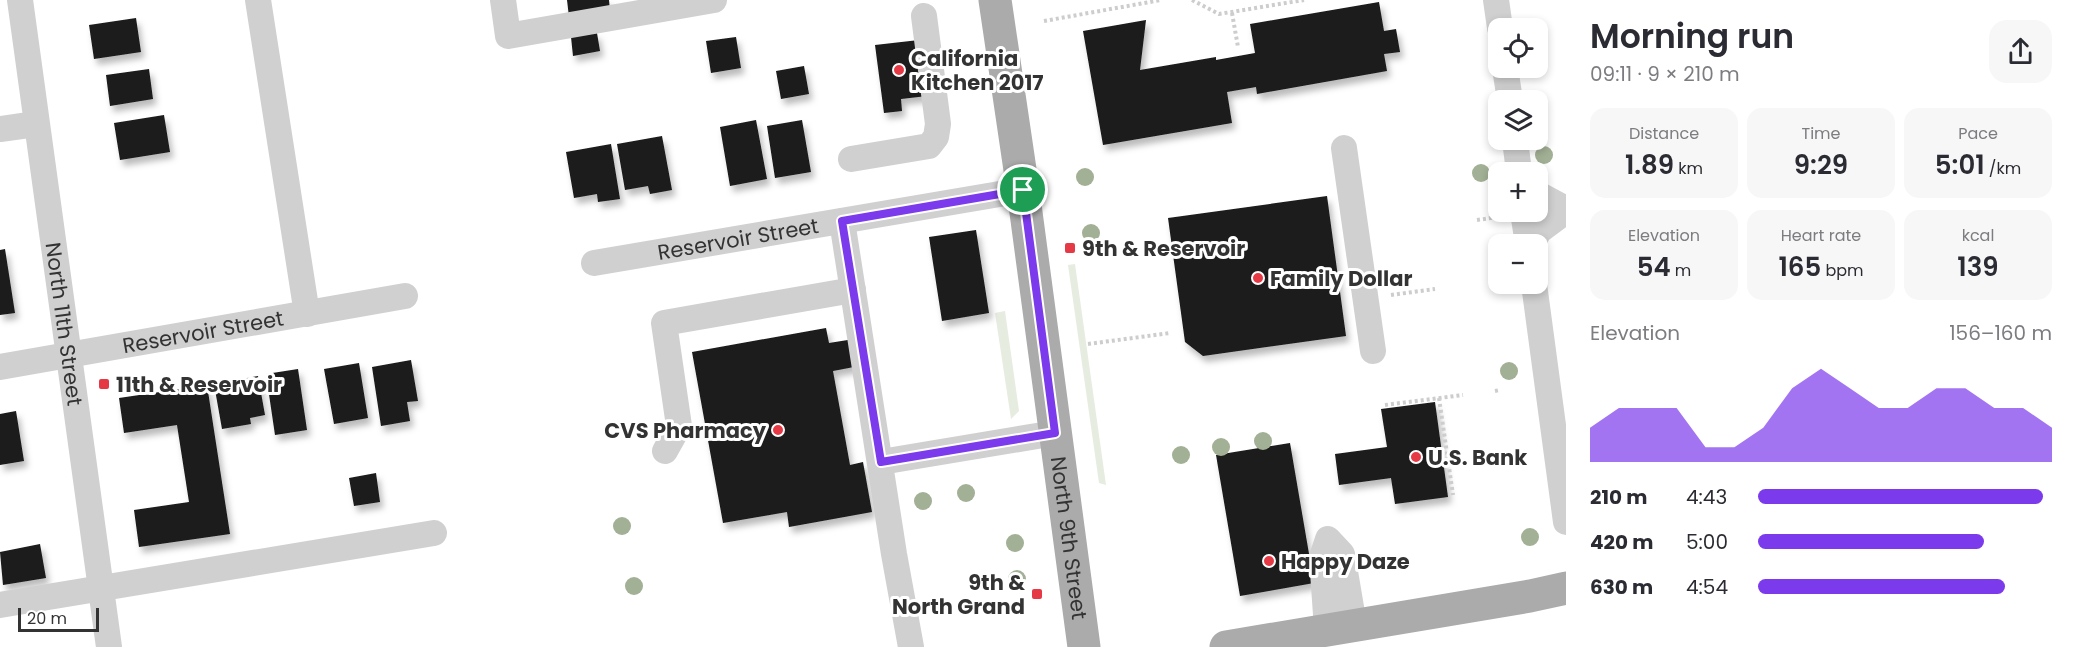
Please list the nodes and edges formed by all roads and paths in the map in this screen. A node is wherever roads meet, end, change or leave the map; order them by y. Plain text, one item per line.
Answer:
1 (20, 0) edge
2 (258, 0) edge
3 (503, 0) edge
4 (714, 0) edge
5 (995, 0) edge
6 (1161, 0) edge
7 (1192, 0) edge
8 (1304, 0) edge
9 (1496, 0) edge
10 (1232, 13) junction
11 (924, 16) dead end
12 (1499, 18) edge
13 (1044, 21) dead end
14 (1238, 47) dead end
15 (36, 124) junction
16 (0, 129) edge
17 (1344, 148) dead end
18 (850, 159) dead end
19 (1023, 190) junction
20 (1548, 200) edge
21 (1566, 210) edge
22 (1488, 218) edge
23 (1477, 220) dead end
24 (842, 221) junction
25 (1537, 234) edge
26 (594, 263) dead end
27 (1435, 289) dead end
28 (853, 290) junction
29 (1535, 294) edge
30 (405, 296) dead end
31 (1365, 298) junction
32 (307, 314) junction
33 (1170, 333) dead end
34 (1088, 344) dead end
35 (1373, 351) dead end
36 (69, 356) junction
37 (0, 367) edge
38 (1500, 390) dead end
39 (1495, 391) dead end
40 (1463, 395) dead end
41 (1439, 398) junction
42 (1384, 405) dead end
43 (1055, 433) junction
44 (665, 451) dead end
45 (881, 462) junction
46 (1453, 495) dead end
47 (1566, 522) edge
48 (434, 533) dead end
49 (101, 587) junction
50 (1566, 588) edge
51 (0, 605) edge
52 (109, 647) edge
53 (911, 647) edge
54 (1084, 647) edge
55 (1226, 647) edge

1 - 15 street, North 11th Street
2 - 32 street
3 - 4 street
5 - 19 main road, North 9th Street
6 - 13 path
7 - 10 path
8 - 10 path
9 - 12 street
10 - 14 path
11 - 18 street
15 - 16 street
15 - 36 street, North 11th Street
17 - 31 street
19 - 24 street, Reservoir Street
19 - 43 main road, North 9th Street
20 - 21 street
21 - 25 street
22 - 23 path
24 - 26 street, Reservoir Street
24 - 28 street
27 - 31 path
28 - 44 street
28 - 45 street
29 - 47 street
30 - 32 street, Reservoir Street
31 - 35 street
32 - 36 street, Reservoir Street
33 - 34 path
36 - 37 street, Reservoir Street
36 - 49 street, North 11th Street
38 - 39 path
40 - 41 path
41 - 42 path
41 - 46 path
43 - 45 street
43 - 54 main road, North 9th Street
45 - 53 street
48 - 49 street
49 - 51 street
49 - 52 street, North 11th Street
50 - 55 main road

